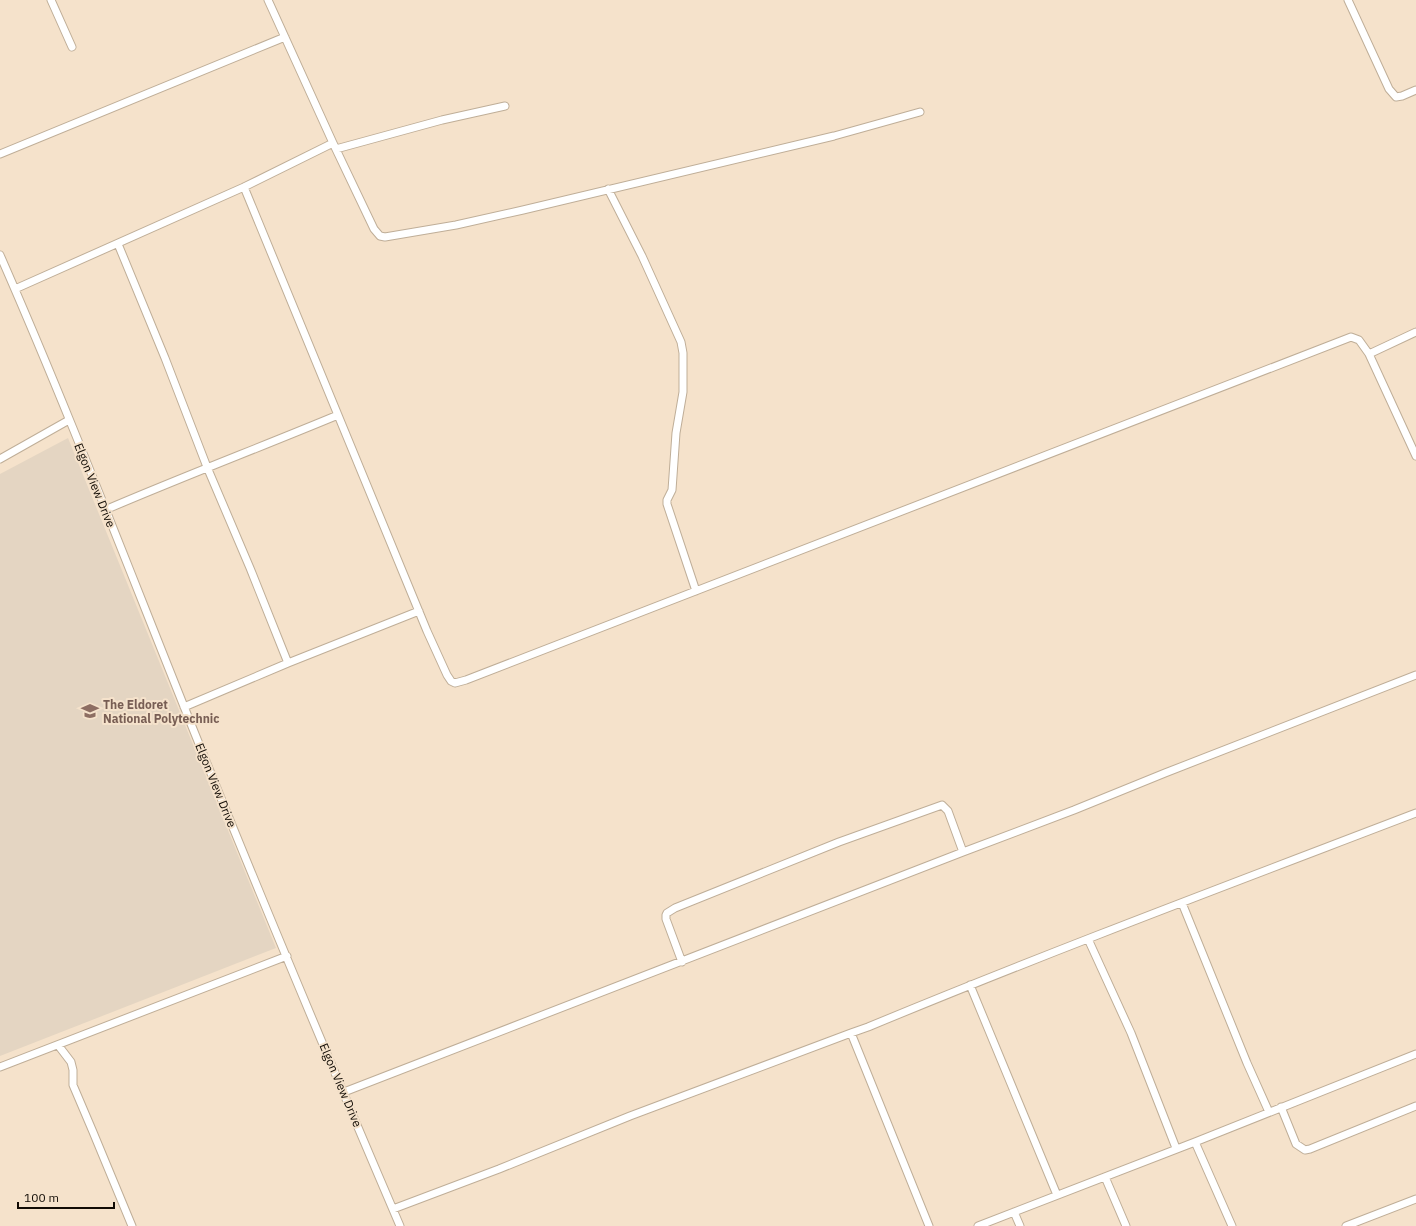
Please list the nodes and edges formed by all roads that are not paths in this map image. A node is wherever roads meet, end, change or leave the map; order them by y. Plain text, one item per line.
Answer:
1 (51, 0) edge
2 (268, 0) edge
3 (1348, 0) edge
4 (285, 37) junction
5 (72, 47) dead end
6 (1416, 90) edge
7 (505, 106) dead end
8 (920, 112) dead end
9 (334, 146) junction
10 (0, 154) edge
11 (244, 186) junction
12 (608, 189) junction
13 (118, 244) junction
14 (0, 255) edge
15 (15, 289) junction
16 (1416, 332) edge
17 (1368, 354) junction
18 (338, 415) junction
19 (69, 420) junction
20 (1416, 456) edge
21 (0, 459) edge
22 (207, 467) junction
23 (105, 510) junction
24 (696, 591) junction
25 (419, 611) junction
26 (288, 663) junction
27 (1416, 675) edge
28 (184, 707) junction
29 (1416, 813) edge
30 (963, 852) junction
31 (1182, 903) junction
32 (1088, 939) junction
33 (287, 956) junction
34 (682, 962) junction
35 (970, 985) junction
36 (851, 1033) junction
37 (58, 1045) junction
38 (1416, 1054) edge
39 (0, 1067) edge
40 (344, 1092) junction
41 (1416, 1106) edge
42 (1281, 1107) junction
43 (1269, 1112) junction
44 (1195, 1142) junction
45 (1176, 1148) junction
46 (1105, 1177) junction
47 (1057, 1195) junction
48 (1416, 1199) edge
49 (393, 1209) junction
50 (1014, 1212) junction
51 (132, 1226) edge
52 (400, 1226) edge
53 (929, 1226) edge
54 (978, 1226) edge
55 (1020, 1226) edge
56 (1126, 1226) edge
57 (1232, 1226) edge
58 (1346, 1226) edge

1 - 5 street
2 - 4 street
3 - 6 street
4 - 9 street
4 - 10 street
7 - 9 street
8 - 12 street
9 - 11 street
9 - 12 street
11 - 13 street
11 - 18 street
12 - 24 street
13 - 15 street
13 - 22 street
14 - 15 street, Elgon View Drive
15 - 19 street, Elgon View Drive
16 - 17 street
17 - 20 street
17 - 24 street
18 - 22 street
18 - 25 street
19 - 21 street
19 - 23 street, Elgon View Drive
22 - 23 street
22 - 26 street
23 - 28 street, Elgon View Drive
24 - 25 street
25 - 26 street
26 - 28 street
27 - 30 street
28 - 33 street, Elgon View Drive
29 - 31 street
30 - 34 street
30 - 34 street
31 - 32 street
31 - 43 street
32 - 35 street
32 - 45 street
33 - 37 street
33 - 40 street, Elgon View Drive
34 - 40 street
35 - 36 street
35 - 47 street
36 - 49 street
36 - 53 street
37 - 39 street
37 - 51 street
38 - 42 street
40 - 49 street, Elgon View Drive
41 - 42 street
42 - 43 street
43 - 44 street
44 - 45 street
44 - 57 street
45 - 46 street
46 - 47 street
46 - 56 street
47 - 50 street
48 - 58 street
49 - 52 street, Elgon View Drive
50 - 54 street
50 - 55 street

